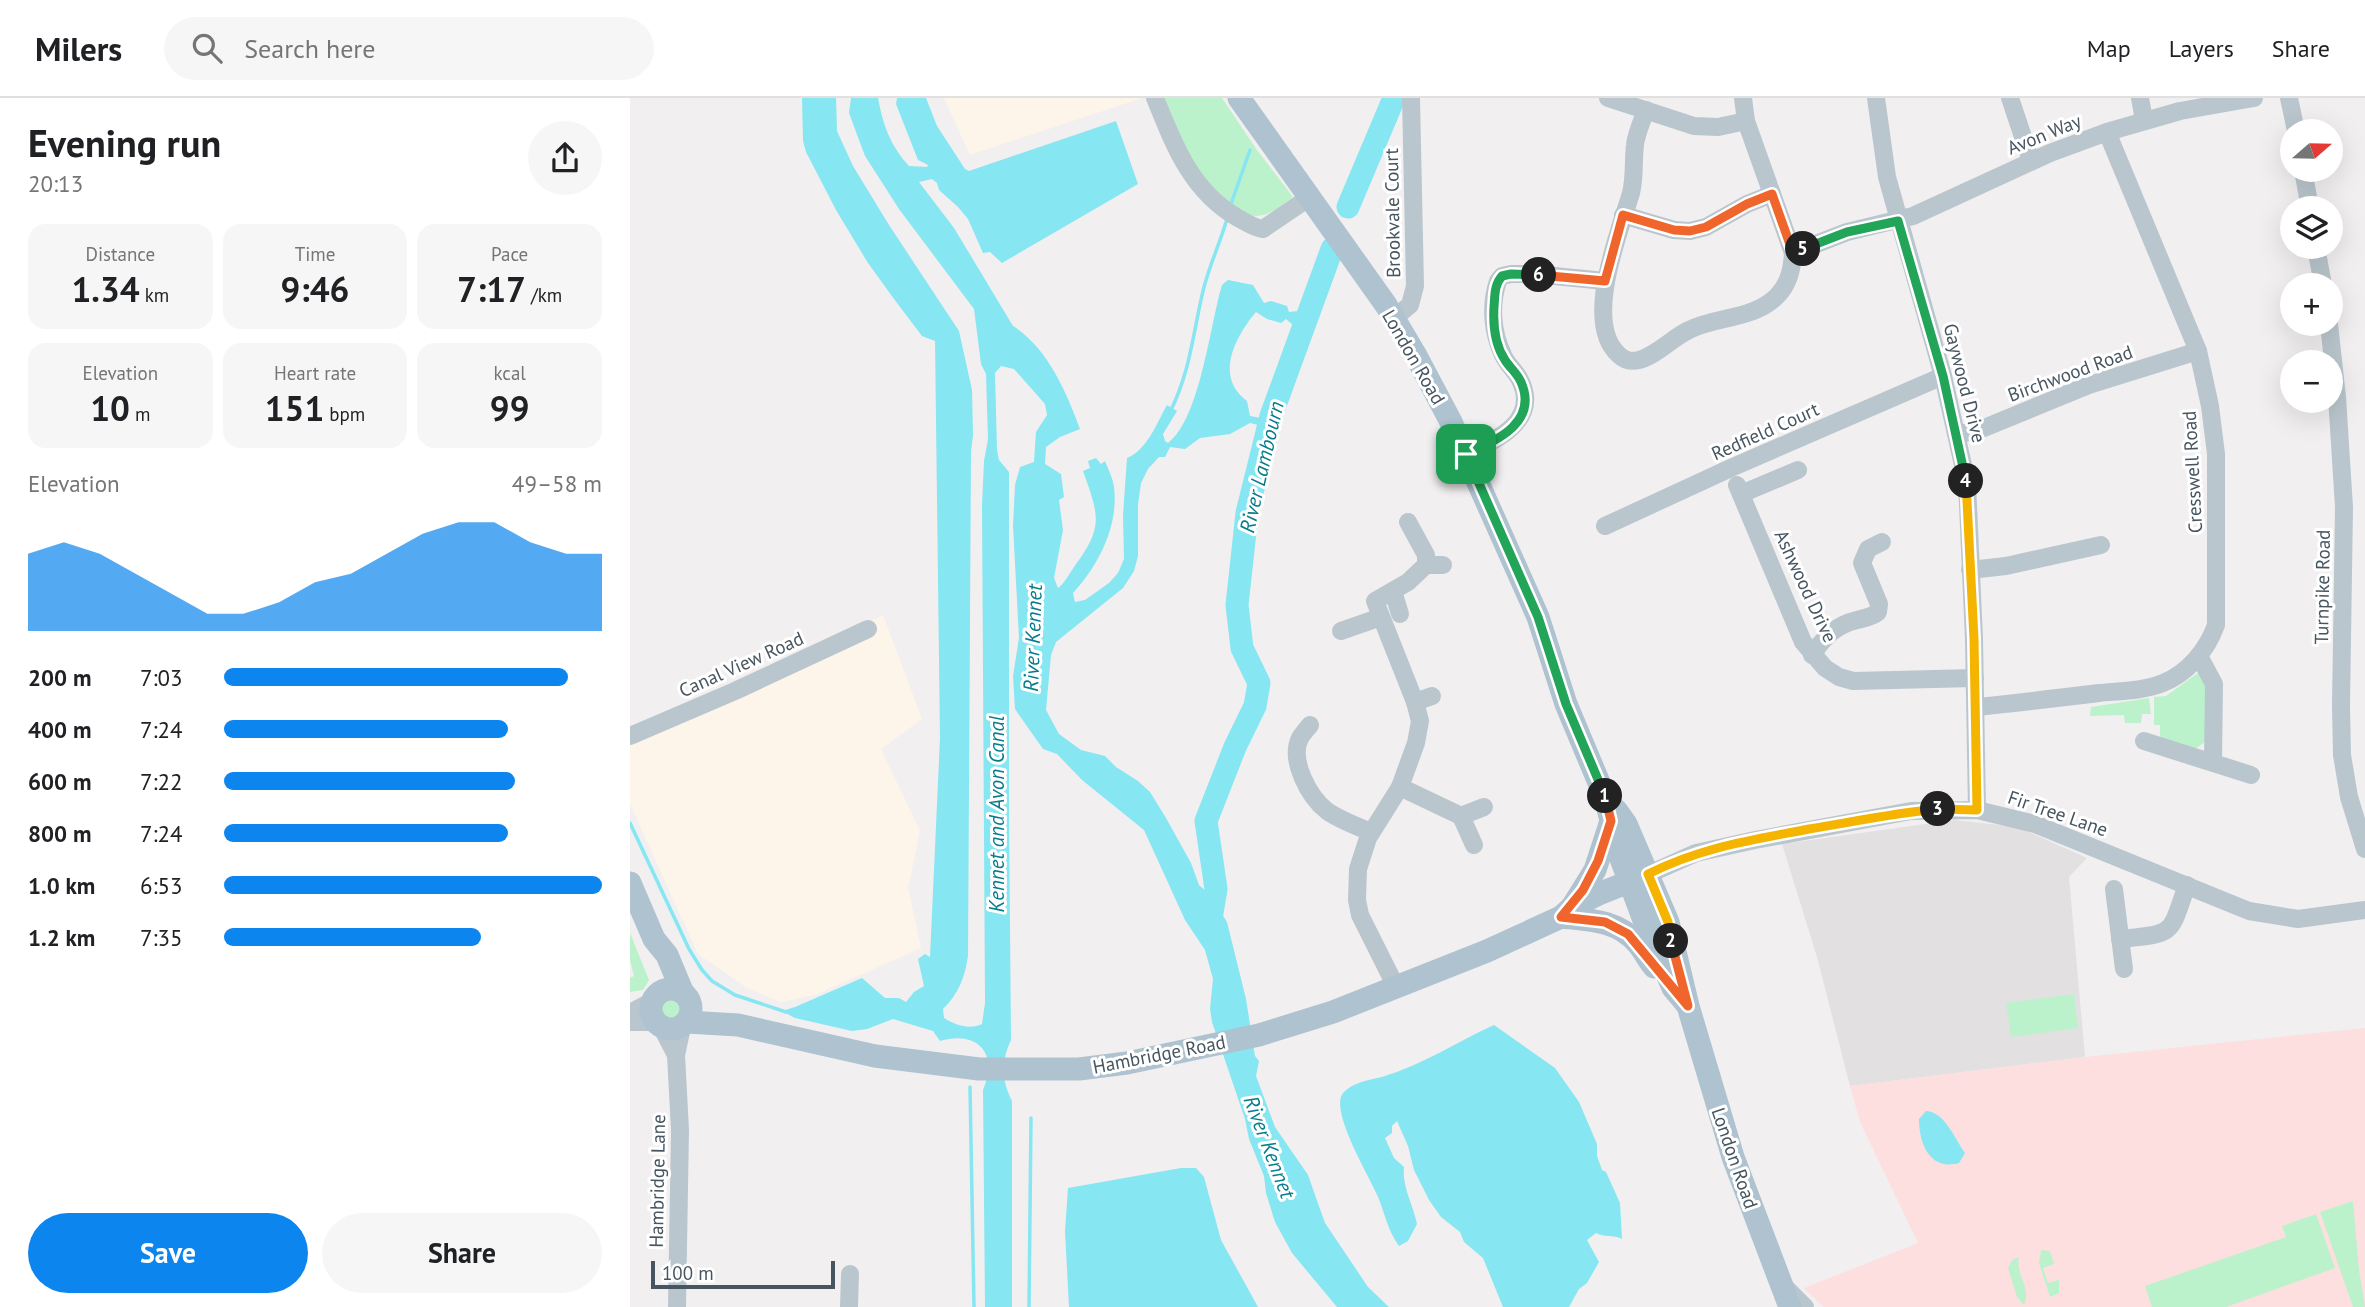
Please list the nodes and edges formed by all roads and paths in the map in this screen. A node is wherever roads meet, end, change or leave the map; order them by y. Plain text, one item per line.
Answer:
1 (1239, 98) edge
2 (1411, 98) edge
3 (1608, 98) edge
4 (1742, 98) edge
5 (1876, 98) edge
6 (2010, 98) edge
7 (2140, 98) edge
8 (2254, 98) edge
9 (2289, 98) edge
10 (1162, 102) edge
11 (1646, 110) junction
12 (2293, 119) edge
13 (2144, 120) junction
14 (1746, 121) junction
15 (2107, 132) junction
16 (2031, 161) junction
17 (1772, 194) junction
18 (1310, 197) junction
19 (1623, 215) junction
20 (1898, 221) junction
21 (1793, 253) junction
22 (1605, 281) junction
23 (1394, 318) junction
24 (2330, 336) edge
25 (2198, 351) junction
26 (1943, 376) junction
27 (1957, 435) junction
28 (1466, 454) junction
29 (1798, 470) dead end
30 (1408, 522) dead end
31 (1605, 526) dead end
32 (1882, 542) dead end
33 (2101, 545) dead end
34 (1970, 570) junction
35 (1393, 591) junction
36 (1400, 614) dead end
37 (1381, 617) junction
38 (868, 629) dead end
39 (1342, 631) dead end
40 (1812, 655) junction
41 (2199, 656) junction
42 (1975, 678) junction
43 (1432, 695) dead end
44 (1415, 702) junction
45 (1976, 707) junction
46 (1300, 733) dead end
47 (630, 736) edge
48 (2144, 741) dead end
49 (2213, 762) junction
50 (2251, 775) dead end
51 (1400, 787) junction
52 (1605, 797) junction
53 (1484, 807) dead end
54 (1977, 810) junction
55 (1461, 816) junction
56 (1611, 821) junction
57 (1371, 832) junction
58 (1474, 845) dead end
59 (2365, 849) edge
60 (1637, 882) junction
61 (630, 883) edge
62 (2187, 885) junction
63 (2115, 889) dead end
64 (2365, 910) edge
65 (1570, 914) junction
66 (2120, 939) junction
67 (2124, 969) dead end
68 (1395, 987) junction
69 (1672, 988) junction
70 (1688, 1006) junction
71 (671, 1010) junction
72 (630, 1013) edge
73 (630, 1022) edge
74 (850, 1274) dead end
75 (1782, 1284) junction
76 (677, 1307) edge
77 (849, 1307) edge
78 (1790, 1307) edge
79 (1805, 1307) edge

1 - 18 main road, London Road
2 - 23 street, Brookvale Court
3 - 11 street
4 - 14 street
5 - 20 street, Gaywood Drive
6 - 16 street
7 - 13 street
8 - 13 street, Avon Way
9 - 12 street
10 - 18 street
11 - 14 street
11 - 19 street
13 - 15 street, Avon Way
14 - 17 street
15 - 16 street, Avon Way
15 - 25 street, Cresswell Road
16 - 20 street, Avon Way
17 - 19 street
17 - 21 street
18 - 23 main road, London Road
19 - 22 street
20 - 21 street, Avon Way
20 - 26 street, Gaywood Drive
21 - 22 street
22 - 28 street
23 - 28 main road, London Road
24 - 59 street, Turnpike Road
25 - 27 street, Birchwood Road
25 - 41 street, Cresswell Road
26 - 27 street, Gaywood Drive
26 - 31 street, Redfield Court
27 - 34 street, Gaywood Drive
28 - 52 main road, London Road
29 - 40 street, Ashwood Drive
30 - 35 street
32 - 40 street
33 - 34 street
34 - 42 street, Gaywood Drive
35 - 36 street
35 - 37 street
37 - 39 street
37 - 44 street
38 - 47 street, Canal View Road
40 - 42 street, Ashwood Drive
41 - 45 street, Cresswell Road
41 - 49 street
42 - 45 street, Gaywood Drive
43 - 44 street
44 - 51 street
45 - 54 street, Gaywood Drive
46 - 57 street
48 - 49 street
49 - 50 street
51 - 55 street
51 - 57 street
52 - 56 main road, London Road
52 - 60 main road, London Road
53 - 55 street
54 - 60 street, Fir Tree Lane
54 - 62 street, Fir Tree Lane
55 - 58 street
56 - 60 main road, London Road
56 - 65 main road
57 - 68 street
60 - 65 main road, Hambridge Road
60 - 69 main road, London Road
60 - 70 main road, London Road
61 - 71 main road
62 - 64 street, Fir Tree Lane
62 - 66 street
63 - 66 street
65 - 68 main road, Hambridge Road
65 - 69 main road
66 - 67 street
68 - 71 main road, Hambridge Road
69 - 70 main road, London Road
70 - 75 main road, London Road
71 - 72 street
71 - 73 street
71 - 76 street, Hambridge Lane
74 - 77 street
75 - 78 main road, London Road
75 - 79 street

